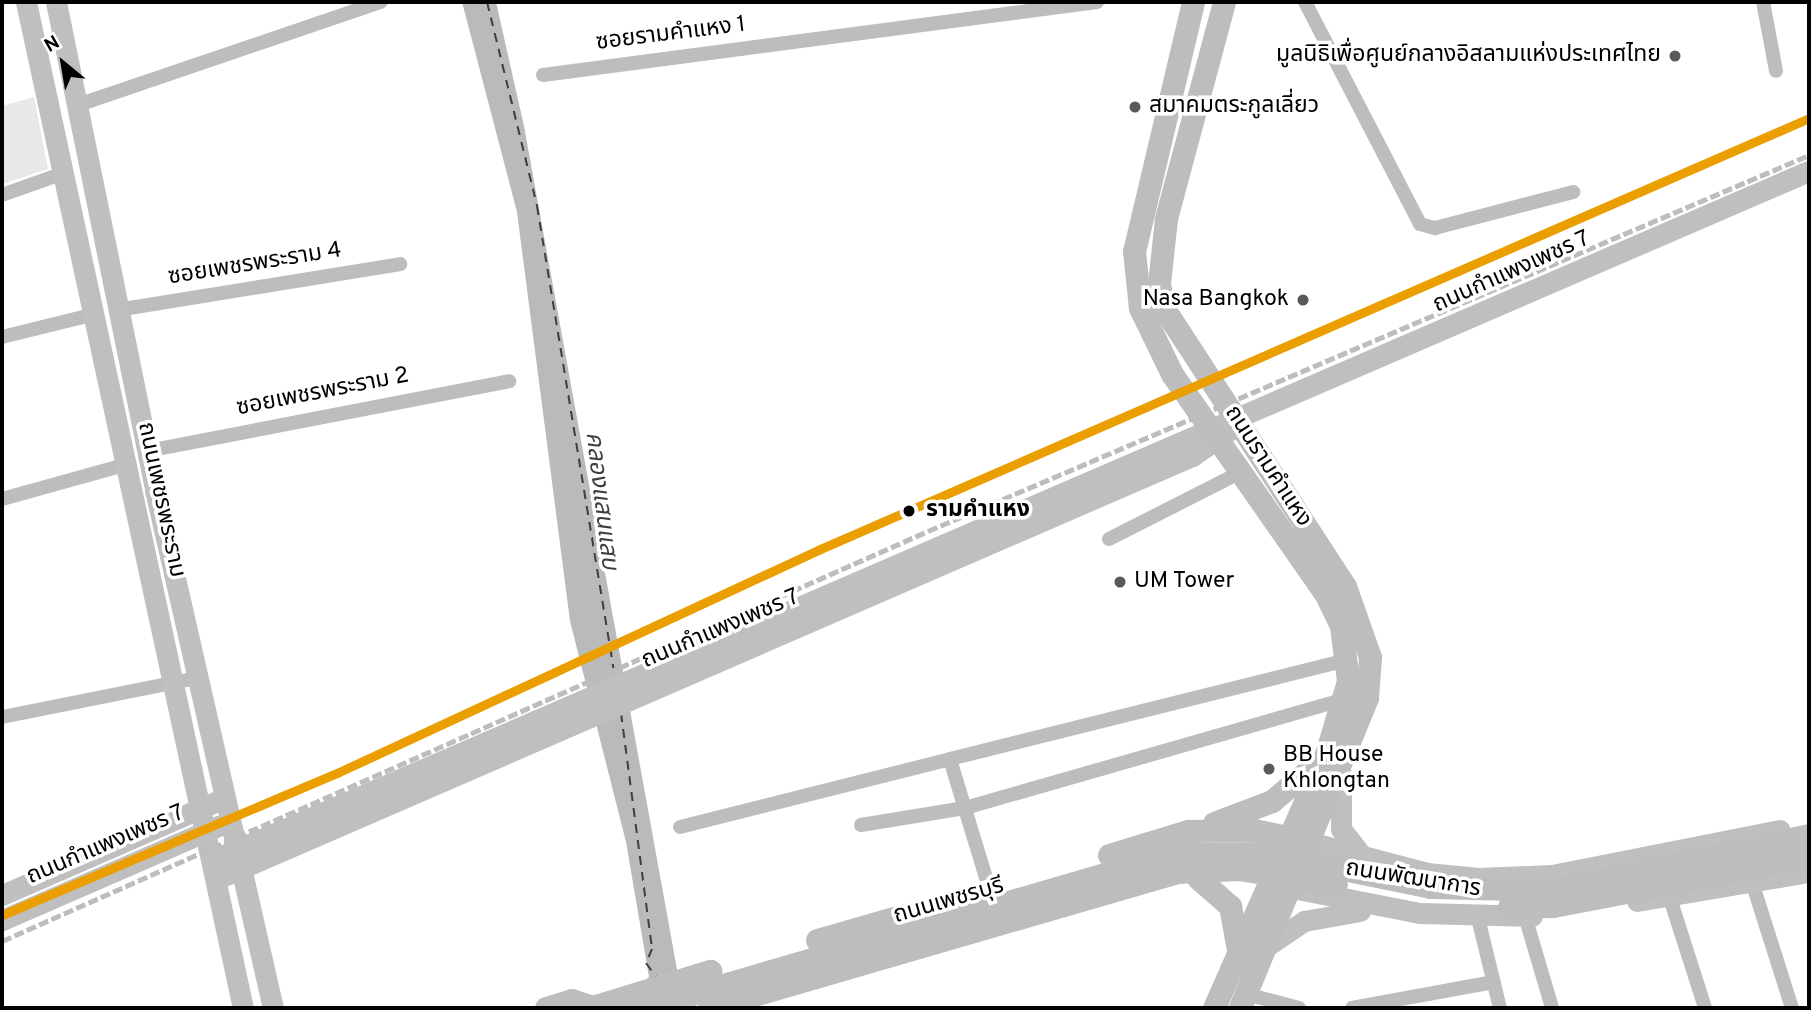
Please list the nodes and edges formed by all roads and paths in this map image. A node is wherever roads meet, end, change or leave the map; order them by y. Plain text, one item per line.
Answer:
1 (26, 2) edge
2 (56, 2) edge
3 (381, 2) edge
4 (1097, 2) edge
5 (1193, 2) edge
6 (1224, 2) edge
7 (1305, 2) edge
8 (1763, 2) edge
9 (1776, 71) dead end
10 (543, 75) dead end
11 (75, 106) junction
12 (1167, 112) junction
13 (1196, 120) junction
14 (1809, 171) edge
15 (61, 174) junction
16 (1573, 192) dead end
17 (2, 195) edge
18 (400, 264) dead end
19 (117, 310) junction
20 (94, 314) junction
21 (2, 337) edge
22 (509, 381) dead end
23 (1237, 422) junction
24 (1215, 435) junction
25 (147, 451) junction
26 (125, 466) junction
27 (1241, 472) junction
28 (2, 499) edge
29 (1109, 539) dead end
30 (1347, 660) junction
31 (197, 678) junction
32 (173, 681) junction
33 (1345, 699) junction
34 (2, 717) edge
35 (1335, 758) junction
36 (950, 759) junction
37 (226, 798) junction
38 (202, 808) junction
39 (965, 808) junction
40 (231, 821) junction
41 (1809, 824) edge
42 (861, 825) dead end
43 (680, 827) dead end
44 (208, 831) junction
45 (1188, 831) junction
46 (1809, 835) edge
47 (1287, 836) junction
48 (1313, 843) junction
49 (1809, 857) edge
50 (240, 859) junction
51 (1365, 860) junction
52 (217, 868) junction
53 (1142, 871) junction
54 (1809, 872) edge
55 (1759, 873) junction
56 (1528, 876) junction
57 (1198, 878) junction
58 (1268, 882) junction
59 (1293, 888) junction
60 (990, 891) junction
61 (2, 895) edge
62 (1669, 895) junction
63 (1393, 909) junction
64 (1528, 916) junction
65 (1478, 918) junction
66 (2, 920) edge
67 (958, 925) junction
68 (1033, 925) junction
69 (1267, 947) junction
70 (1238, 953) junction
71 (1494, 982) junction
72 (1243, 1001) edge
73 (702, 1005) edge
74 (243, 1008) edge
75 (273, 1008) edge
76 (546, 1008) edge
77 (592, 1008) edge
78 (644, 1008) edge
79 (754, 1008) edge
80 (1214, 1008) edge
81 (1299, 1008) edge
82 (1352, 1008) edge
83 (1500, 1008) edge
84 (1552, 1008) edge
85 (1705, 1008) edge
86 (1792, 1008) edge

1 - 15 street, ถนนเพชรพระราม
2 - 11 street, ถนนเพชรพระราม
3 - 11 street
4 - 10 street, ซอยรามคำแหง 1
5 - 12 main road, ถนนรามคำแหง
6 - 13 main road, ถนนรามคำแหง
7 - 16 street
8 - 9 street
11 - 19 street, ถนนเพชรพระราม
12 - 13 main road
12 - 24 main road, ถนนรามคำแหง
13 - 23 main road, ถนนรามคำแหง
14 - 23 street, ถนนกำแพงเพชร 7
15 - 17 street
15 - 20 street, ถนนเพชรพระราม
18 - 19 street, ซอยเพชรพระราม 4
19 - 25 street, ถนนเพชรพระราม
20 - 21 street
20 - 26 street, ถนนเพชรพระราม
22 - 25 street, ซอยเพชรพระราม 2
23 - 24 street, ถนนกำแพงเพชร 7
23 - 35 main road, ถนนรามคำแหง
24 - 27 main road, ถนนรามคำแหง
24 - 50 street, ถนนกำแพงเพชร 7
25 - 31 street, ถนนเพชรพระราม
26 - 28 street
26 - 32 street, ถนนเพชรพระราม
27 - 29 street
27 - 30 main road, ถนนรามคำแหง
30 - 33 main road, ถนนรามคำแหง
30 - 36 street
31 - 32 street
31 - 37 street, ถนนเพชรพระราม
32 - 34 street
32 - 38 street, ถนนเพชรพระราม
33 - 35 main road, ถนนรามคำแหง
33 - 39 street
35 - 45 main road
35 - 47 main road, ถนนรามคำแหง
35 - 48 main road, ถนนรามคำแหง
35 - 51 street
36 - 39 street
36 - 43 street
37 - 38 street, ถนนกำแพงเพชร 7
37 - 40 street, ถนนเพชรพระราม
38 - 44 street, ถนนเพชรพระราม
38 - 61 street, ถนนกำแพงเพชร 7
39 - 42 street
39 - 60 street
40 - 44 street, ถนนกำแพงเพชร 7
40 - 50 street, ถนนเพชรพระราม
41 - 56 street, ถนนพัฒนาการ
44 - 52 street, ถนนเพชรพระราม
44 - 66 street, ถนนกำแพงเพชร 7
45 - 47 main road, ถนนเพชรบุรี
45 - 60 main road, ถนนเพชรบุรี
46 - 53 main road, ถนนพัฒนาการ
47 - 48 main road, ถนนเพชรบุรี
47 - 58 main road, ถนนรามคำแหง
48 - 51 street, ถนนพัฒนาการ
48 - 59 main road, ถนนรามคำแหง
49 - 55 main road, ถนนพัฒนาการ
50 - 52 street, ถนนกำแพงเพชร 7
50 - 75 street, ถนนเพชรพระราม
51 - 56 street, ถนนพัฒนาการ
52 - 74 street, ถนนเพชรพระราม
53 - 55 main road, ถนนพัฒนาการ
53 - 73 main road, ถนนเพชรบุรี
53 - 78 main road, ถนนเพชรบุรี
54 - 55 street, ถนนพัฒนาการ
55 - 62 street, ถนนพัฒนาการ
55 - 86 street
56 - 64 street
57 - 58 main road, ถนนเพชรบุรี
57 - 68 main road, ถนนเพชรบุรี
57 - 70 main road
58 - 59 main road, ถนนเพชรบุรี
58 - 70 main road, ถนนรามคำแหง
59 - 63 street, ถนนพัฒนาการ
59 - 69 main road, ถนนรามคำแหง
60 - 67 main road
60 - 77 main road, ถนนเพชรบุรี
62 - 64 street, ถนนพัฒนาการ
62 - 85 street
63 - 65 street, ถนนพัฒนาการ
63 - 69 street
64 - 65 street, ถนนพัฒนาการ
64 - 84 street
65 - 71 street
67 - 68 main road
67 - 73 main road
68 - 79 main road, ถนนเพชรบุรี
69 - 72 main road, ถนนรามคำแหง
70 - 80 main road, ถนนรามคำแหง
71 - 82 street
71 - 83 street
72 - 81 street
76 - 77 main road

